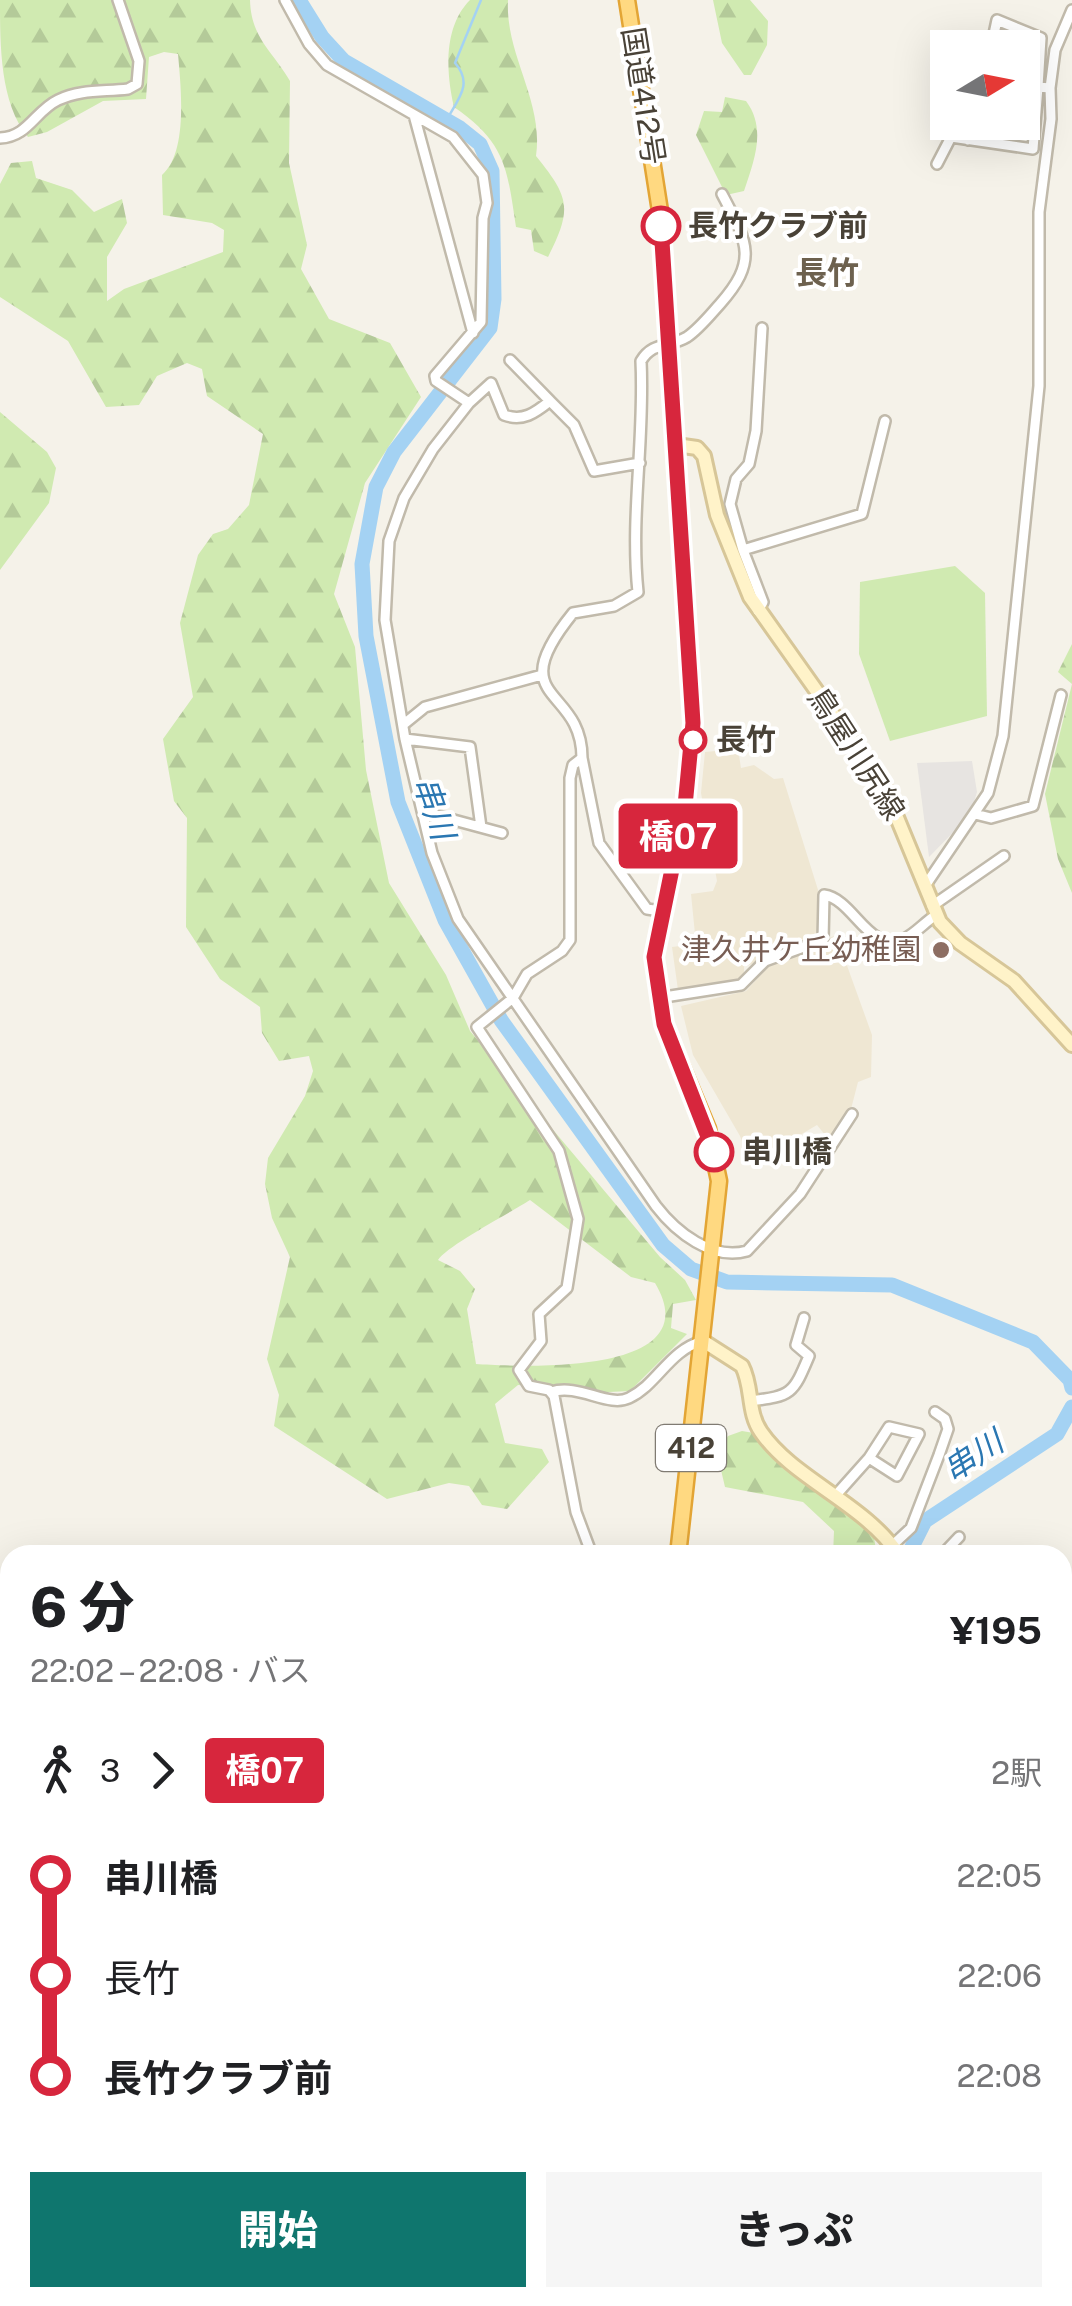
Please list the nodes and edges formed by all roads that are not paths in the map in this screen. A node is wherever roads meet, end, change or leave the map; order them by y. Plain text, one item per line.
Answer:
1 (118, 0) edge
2 (285, 0) edge
3 (627, 0) edge
4 (1072, 10) edge
5 (995, 30) edge
6 (1021, 30) edge
7 (1040, 88) edge
8 (1050, 88) junction
9 (414, 115) junction
10 (0, 138) edge
11 (946, 140) edge
12 (968, 140) edge
13 (1034, 140) edge
14 (937, 164) dead end
15 (722, 194) dead end
16 (762, 328) dead end
17 (473, 333) junction
18 (672, 342) junction
19 (510, 360) dead end
20 (467, 402) junction
21 (550, 402) junction
22 (885, 420) dead end
23 (676, 446) junction
24 (640, 463) junction
25 (743, 550) junction
26 (758, 611) junction
27 (542, 675) junction
28 (1061, 696) dead end
29 (404, 724) junction
30 (405, 739) junction
31 (582, 758) junction
32 (424, 812) junction
33 (975, 814) junction
34 (481, 826) junction
35 (502, 833) dead end
36 (1004, 856) dead end
37 (925, 886) junction
38 (661, 911) junction
39 (934, 911) junction
40 (658, 998) junction
41 (511, 999) junction
42 (1072, 1044) edge
43 (852, 1114) dead end
44 (712, 1252) junction
45 (804, 1318) dead end
46 (703, 1341) junction
47 (551, 1392) junction
48 (750, 1401) junction
49 (934, 1412) dead end
50 (869, 1458) junction
51 (836, 1495) junction
52 (959, 1537) dead end
53 (588, 1545) edge
54 (679, 1545) edge
55 (886, 1545) edge
56 (897, 1545) edge
57 (951, 1545) edge

1 - 10 street
2 - 9 street
3 - 18 highway, 国道412号 / 412
4 - 8 street
5 - 6 street
7 - 8 street
8 - 33 street
9 - 17 street
9 - 17 street
11 - 14 street
12 - 13 street
15 - 18 street
16 - 25 street
17 - 20 street
18 - 23 highway, 国道412号 / 412
18 - 24 street
19 - 21 street
20 - 21 street
20 - 29 street
21 - 24 street
22 - 25 street
23 - 26 main road, 鳥屋川尻線
23 - 38 highway, 国道412号 / 412
24 - 27 street
25 - 26 street
26 - 37 main road, 鳥屋川尻線
27 - 29 street
27 - 31 street
28 - 33 street
29 - 30 street
30 - 32 street
30 - 34 street
31 - 38 street
31 - 41 street
32 - 34 street
32 - 41 street
33 - 37 street
34 - 35 street
36 - 39 street
37 - 39 main road, 鳥屋川尻線
38 - 40 highway, 国道412号 / 412
39 - 40 street
39 - 42 main road, 鳥屋川尻線
40 - 44 highway, 国道412号 / 412
41 - 44 street
41 - 47 street
43 - 44 street
44 - 46 highway, 412
45 - 48 street
46 - 47 street
46 - 48 main road
46 - 54 highway, 412
47 - 53 street
48 - 51 main road
49 - 56 street
50 - 50 street
50 - 51 street
51 - 55 main road
52 - 57 street

